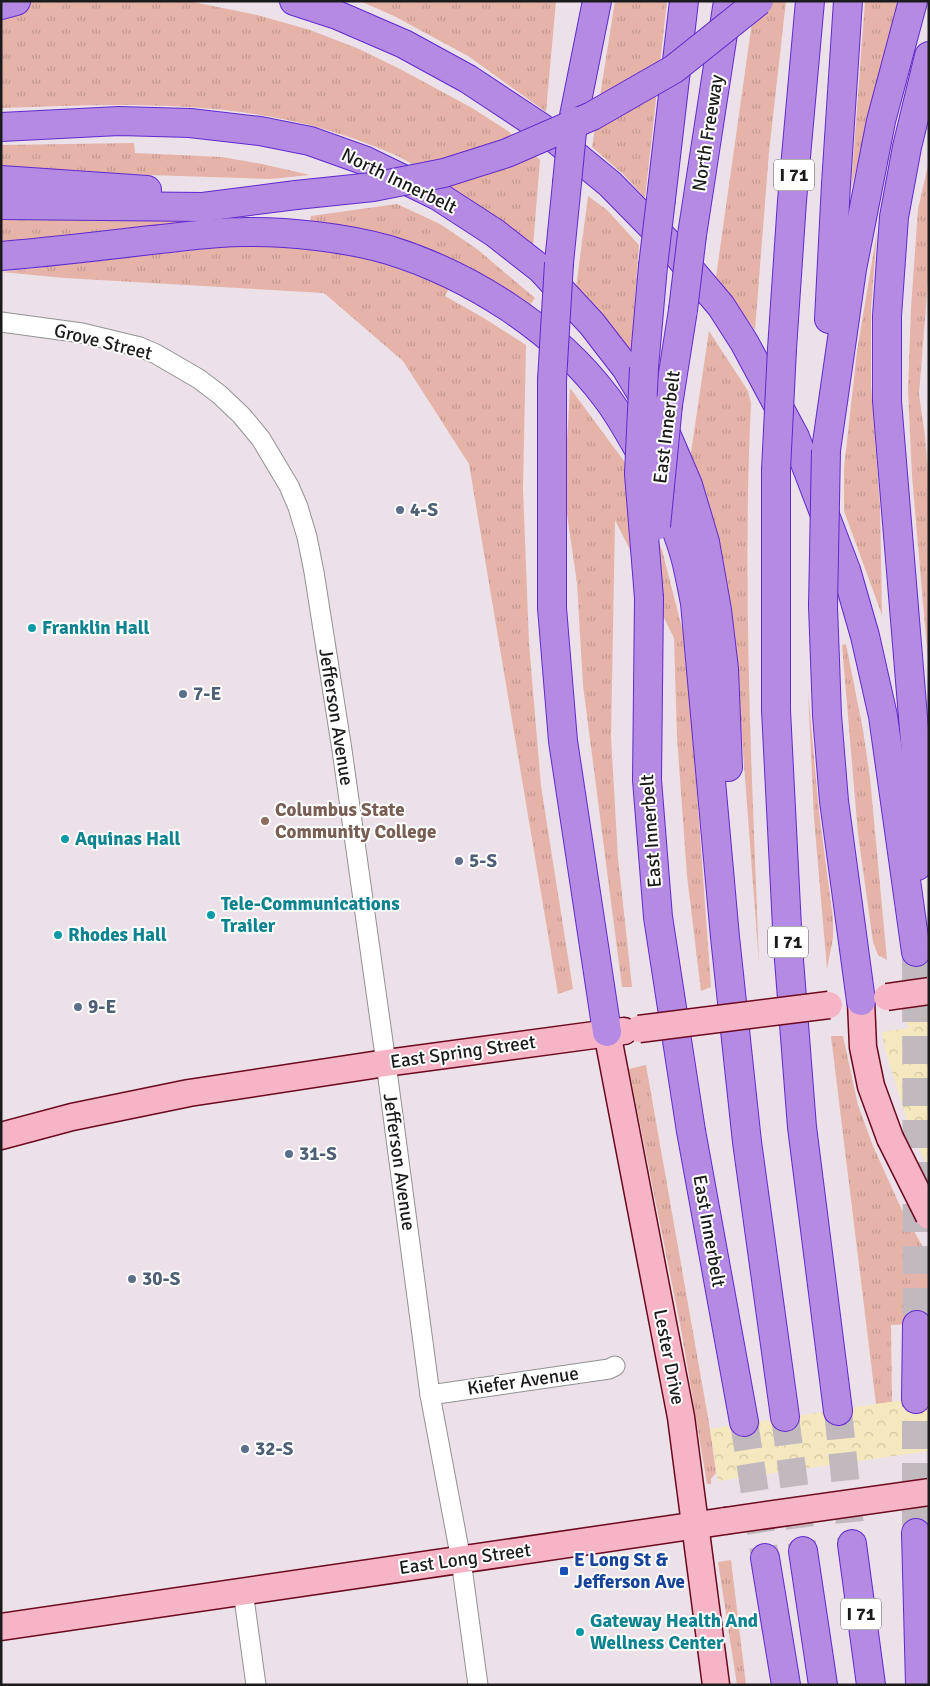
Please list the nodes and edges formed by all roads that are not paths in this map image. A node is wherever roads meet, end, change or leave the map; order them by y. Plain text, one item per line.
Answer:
1 (16, 1) edge
2 (294, 1) edge
3 (580, 1) edge
4 (598, 1) edge
5 (684, 1) edge
6 (728, 1) edge
7 (760, 1) edge
8 (810, 1) edge
9 (848, 1) edge
10 (913, 1) edge
11 (1, 5) edge
12 (929, 56) edge
13 (573, 121) junction
14 (1, 126) edge
15 (1, 180) edge
16 (296, 195) junction
17 (1, 205) edge
18 (692, 235) joint
19 (1, 256) edge
20 (1, 322) edge
21 (199, 379) joint
22 (826, 450) junction
23 (650, 598) junction
24 (725, 937) junction
25 (929, 991) edge
26 (874, 999) junction
27 (607, 1032) junction
28 (386, 1063) junction
29 (1, 1136) edge
30 (929, 1216) edge
31 (917, 1325) tunnel mouth
32 (615, 1366) dead end
33 (430, 1395) junction
34 (916, 1399) tunnel mouth
35 (838, 1411) tunnel mouth
36 (785, 1417) tunnel mouth
37 (744, 1422) tunnel mouth
38 (929, 1492) edge
39 (694, 1525) junction
40 (916, 1533) tunnel mouth
41 (852, 1544) tunnel mouth
42 (803, 1551) tunnel mouth
43 (765, 1558) tunnel mouth
44 (461, 1560) junction
45 (243, 1591) junction
46 (1, 1627) edge
47 (256, 1685) edge
48 (478, 1685) edge
49 (716, 1685) edge
50 (786, 1685) edge
51 (823, 1685) edge
52 (871, 1685) edge
53 (920, 1685) edge

1 - 11 highway
2 - 12 highway
3 - 13 highway
4 - 13 highway
5 - 23 highway, bridge
6 - 18 highway, North Freeway
7 - 16 highway, bridge
8 - 35 highway, I 71, bridge
9 - 22 highway
10 - 22 highway
13 - 27 highway, bridge
14 - 24 highway, North Innerbelt
15 - 16 highway
16 - 17 highway
18 - 23 highway, East Innerbelt, bridge
19 - 24 highway
20 - 21 street, Grove Street
21 - 28 street, Jefferson Avenue
22 - 26 highway, bridge
23 - 37 highway, East Innerbelt
24 - 36 highway
25 - 26 main road, East Spring Street, bridge
26 - 27 main road, East Spring Street, bridge
26 - 30 main road, bridge
27 - 28 main road, East Spring Street
27 - 39 main road, Lester Drive
28 - 29 main road, East Spring Street
28 - 33 street, Jefferson Avenue
31 - 34 highway
32 - 33 street, Kiefer Avenue
33 - 44 street, Jefferson Avenue
38 - 39 main road, East Long Street, bridge
39 - 44 main road, East Long Street
39 - 49 main road, Lester Drive
40 - 53 highway
41 - 52 highway, I 71
42 - 51 highway
43 - 50 highway
44 - 45 main road, East Long Street
44 - 48 street, Jefferson Avenue
45 - 46 main road, East Long Street
45 - 47 street

